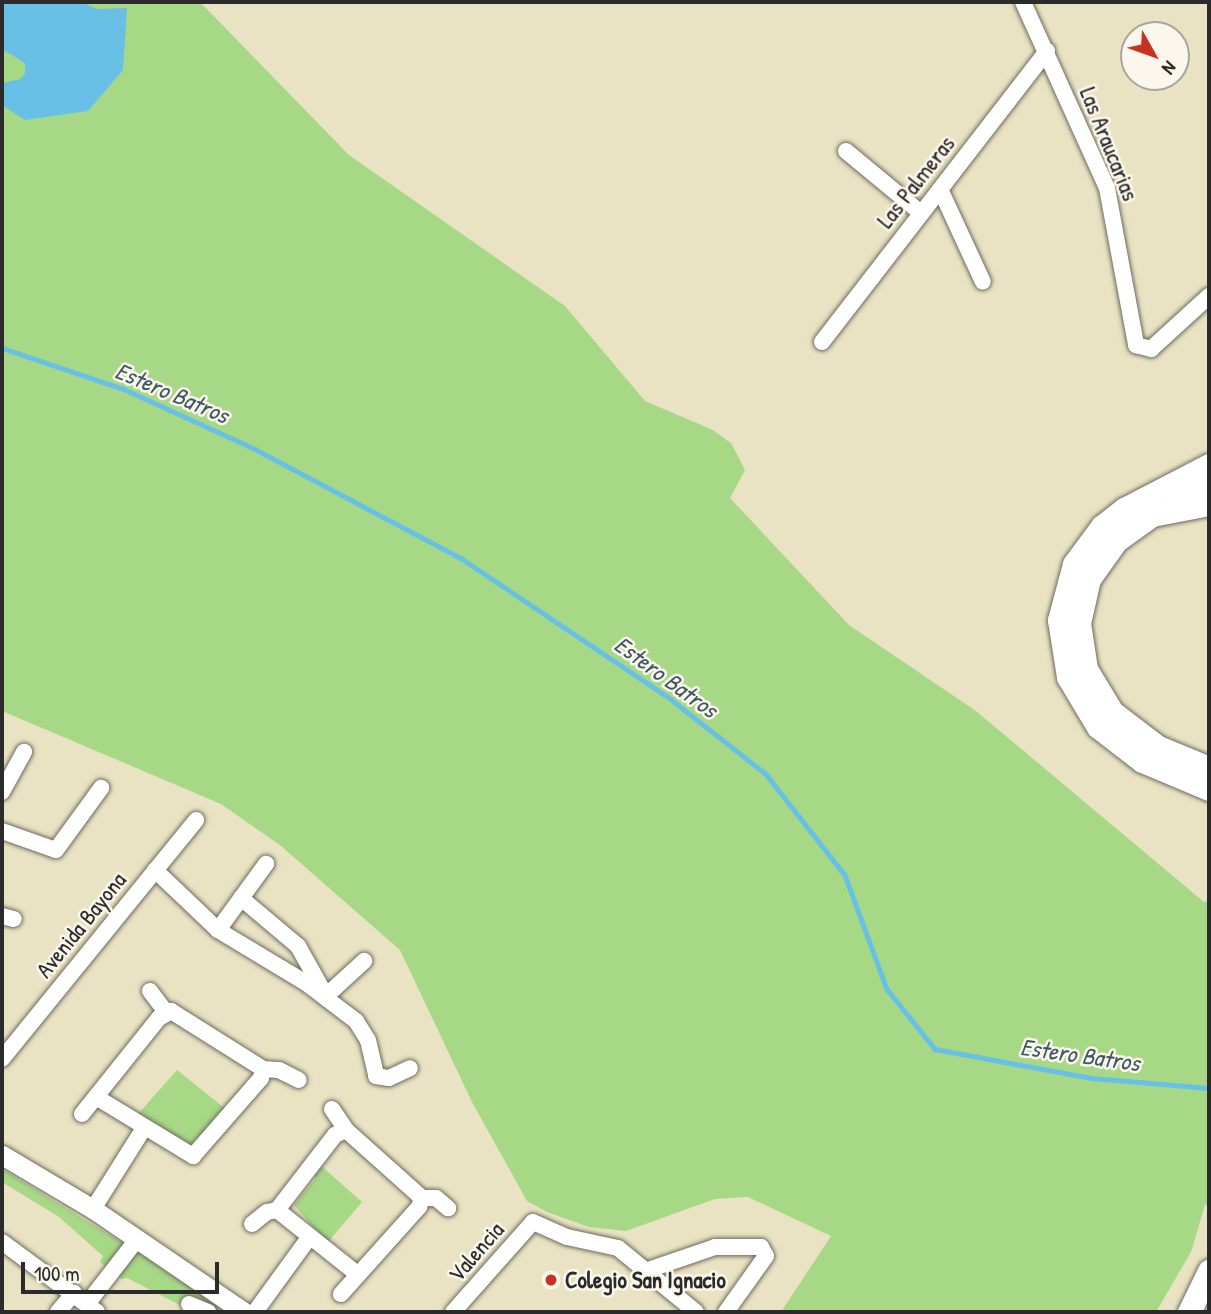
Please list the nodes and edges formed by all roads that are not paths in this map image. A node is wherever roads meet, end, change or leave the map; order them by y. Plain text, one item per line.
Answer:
1 (1023, 2) edge
2 (1047, 51) junction
3 (846, 151) dead end
4 (940, 189) junction
5 (921, 213) junction
6 (983, 282) dead end
7 (1209, 296) edge
8 (822, 342) dead end
9 (1209, 465) edge
10 (1209, 485) edge
11 (1209, 504) edge
12 (1152, 515) junction
13 (24, 752) dead end
14 (1209, 768) edge
15 (101, 788) dead end
16 (1209, 789) edge
17 (2, 792) edge
18 (196, 820) dead end
19 (2, 831) edge
20 (266, 864) dead end
21 (155, 870) junction
22 (241, 898) junction
23 (218, 930) junction
24 (364, 961) dead end
25 (150, 990) dead end
26 (326, 996) junction
27 (166, 1012) junction
28 (2, 1059) edge
29 (410, 1068) dead end
30 (263, 1069) junction
31 (299, 1080) dead end
32 (96, 1097) junction
33 (332, 1109) dead end
34 (82, 1114) dead end
35 (144, 1128) junction
36 (346, 1130) junction
37 (2, 1155) edge
38 (422, 1198) junction
39 (448, 1208) dead end
40 (93, 1209) junction
41 (277, 1210) junction
42 (252, 1224) dead end
43 (138, 1238) junction
44 (308, 1239) junction
45 (2, 1242) edge
46 (648, 1270) junction
47 (1209, 1271) edge
48 (356, 1273) junction
49 (341, 1294) dead end
50 (86, 1303) edge
51 (189, 1304) dead end
52 (58, 1312) edge
53 (208, 1312) edge
54 (244, 1312) edge
55 (255, 1312) edge
56 (453, 1312) edge
57 (696, 1312) edge
58 (726, 1312) edge
59 (1189, 1312) edge

1 - 2 street, Las Araucarias
2 - 4 street, Las Palmeras
2 - 7 street, Las Araucarias
3 - 5 street
4 - 5 street, Las Palmeras
4 - 6 street
5 - 8 street, Las Palmeras
9 - 16 highway
10 - 12 highway
11 - 12 highway
12 - 14 highway
13 - 17 street
15 - 19 street
18 - 21 street, Avenida Bayona
20 - 22 street
21 - 23 street
21 - 28 street, Avenida Bayona
22 - 23 street
22 - 26 street
23 - 26 street
24 - 26 street
25 - 27 street
26 - 29 street
27 - 30 street
27 - 32 street
30 - 31 street
30 - 35 street
32 - 34 street
32 - 35 street
33 - 36 street
35 - 40 street
36 - 38 street
36 - 41 street
37 - 40 main road
38 - 39 street
38 - 48 street
40 - 43 main road
41 - 42 street
41 - 44 street
43 - 50 street
43 - 54 main road
44 - 48 street
44 - 55 street
45 - 50 street
46 - 56 street, Valencia
46 - 57 street
46 - 58 street
47 - 59 highway
48 - 49 street
50 - 52 street
51 - 53 street

